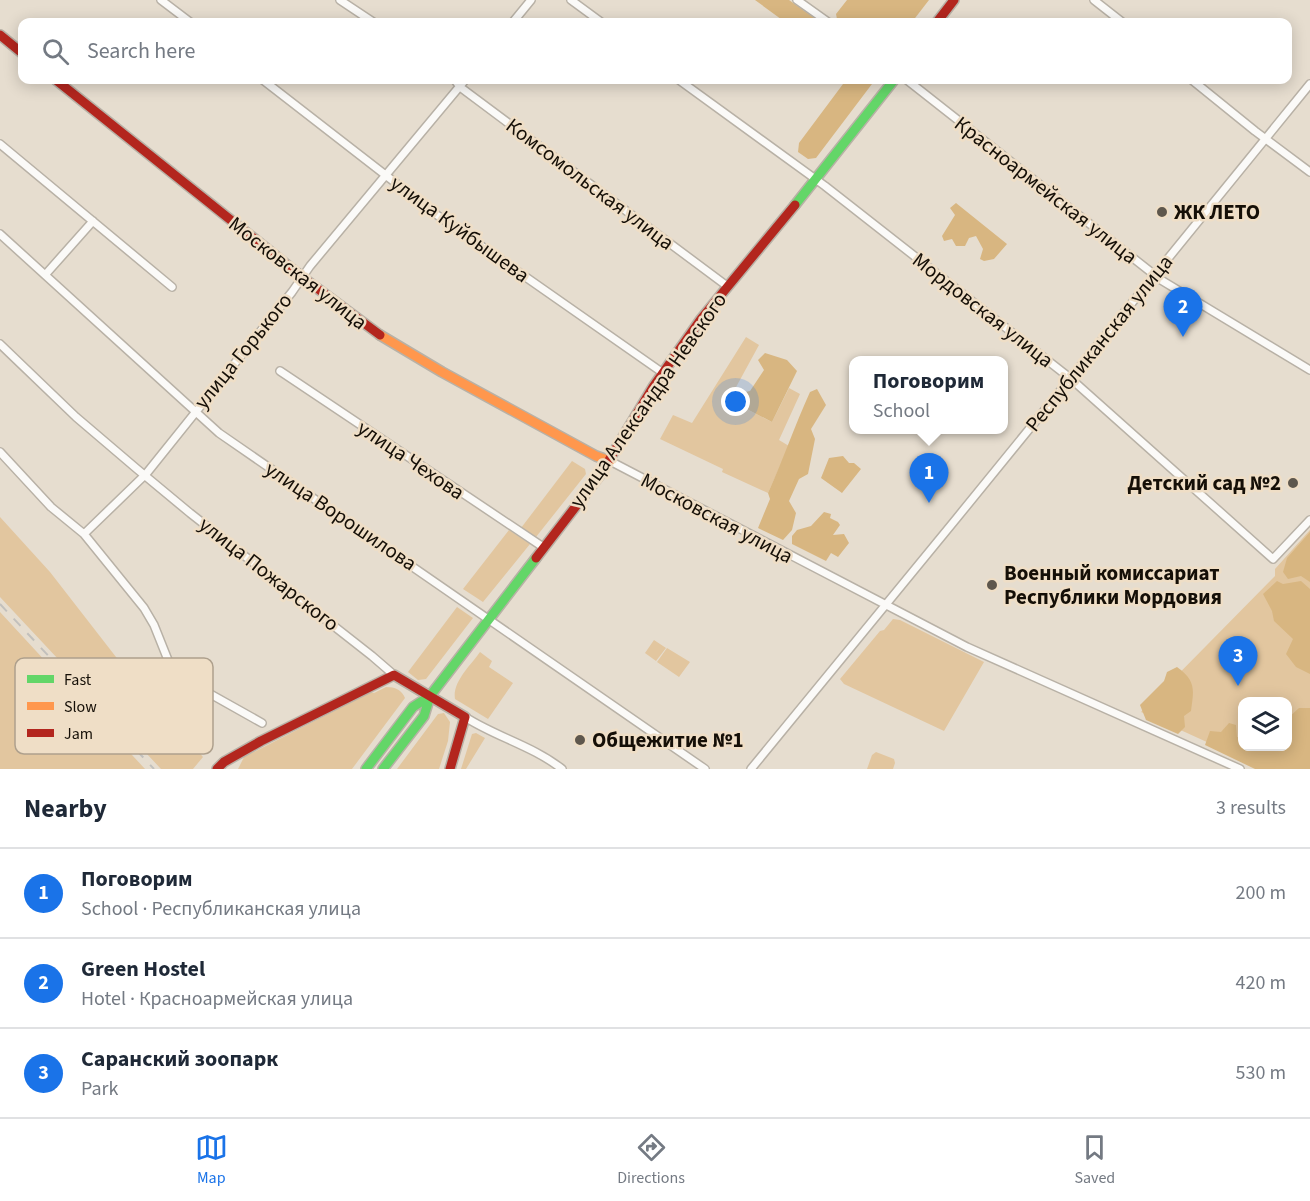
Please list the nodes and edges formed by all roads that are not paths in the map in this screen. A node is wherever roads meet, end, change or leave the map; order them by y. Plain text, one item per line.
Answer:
1 (161, 0) edge
2 (340, 0) edge
3 (531, 0) edge
4 (571, 0) edge
5 (797, 0) edge
6 (954, 0) edge
7 (1094, 0) edge
8 (185, 18) edge
9 (367, 18) edge
10 (516, 18) edge
11 (596, 18) edge
12 (822, 18) edge
13 (940, 18) edge
14 (1117, 18) edge
15 (0, 35) edge
16 (18, 50) edge
17 (61, 84) edge
18 (268, 84) edge
19 (458, 84) edge
20 (462, 84) edge
21 (684, 84) edge
22 (891, 84) edge
23 (912, 84) edge
24 (1197, 84) edge
25 (1310, 84) edge
26 (460, 87) junction
27 (1265, 139) junction
28 (0, 144) edge
29 (1310, 172) edge
30 (385, 175) junction
31 (816, 181) junction
32 (93, 222) junction
33 (0, 234) edge
34 (45, 275) junction
35 (1153, 275) junction
36 (302, 277) junction
37 (172, 286) dead end
38 (727, 286) junction
39 (0, 344) edge
40 (1310, 370) edge
41 (280, 371) dead end
42 (663, 372) junction
43 (1070, 378) junction
44 (196, 410) junction
45 (0, 452) edge
46 (610, 461) junction
47 (146, 474) junction
48 (1310, 520) edge
49 (84, 534) junction
50 (543, 547) junction
51 (887, 606) junction
52 (488, 619) junction
53 (167, 658) edge
54 (394, 675) junction
55 (213, 695) edge
56 (429, 696) junction
57 (465, 717) junction
58 (262, 723) dead end
59 (217, 769) edge
60 (366, 769) edge
61 (383, 769) edge
62 (450, 769) edge
63 (562, 769) edge
64 (705, 769) edge
65 (751, 769) edge
66 (1240, 769) edge

1 - 8 street
2 - 9 street
3 - 10 street
4 - 11 street
5 - 12 street
6 - 13 street
7 - 14 street
15 - 16 street
17 - 36 street, Московская улица
18 - 30 street, улица Куйбышева
19 - 26 street, Комсомольская улица
20 - 26 street, улица Горького
21 - 31 street, Мордовская улица
22 - 31 street, улица Александра Невского
23 - 35 street, Красноармейская улица
24 - 27 street
25 - 27 street, Республиканская улица
26 - 30 street, улица Горького
26 - 38 street, Комсомольская улица
27 - 29 street
27 - 35 street, Республиканская улица
28 - 32 street
30 - 36 street, улица Горького
30 - 42 street, улица Куйбышева
31 - 38 street, улица Александра Невского
31 - 43 street, Мордовская улица
32 - 34 street
32 - 37 street
33 - 34 street, улица Ворошилова
34 - 44 street, улица Ворошилова
35 - 40 street, Красноармейская улица
35 - 43 street, Республиканская улица
36 - 44 street, улица Горького
36 - 46 street, Московская улица
38 - 42 street, улица Александра Невского
39 - 47 street, улица Пожарского
41 - 50 street, улица Чехова
42 - 46 street, улица Александра Невского
43 - 48 street, Мордовская улица
43 - 51 street, Республиканская улица
44 - 47 street, улица Горького
44 - 52 street, улица Ворошилова
45 - 49 street
46 - 50 street, улица Александра Невского
46 - 51 street, Московская улица
47 - 49 street, улица Горького
47 - 54 street, улица Пожарского
49 - 53 street
50 - 52 street, улица Александра Невского
51 - 65 street, Республиканская улица
51 - 66 street, Московская улица
52 - 56 street, улица Александра Невского
52 - 64 street, улица Ворошилова
54 - 56 street, улица Пожарского
54 - 59 street
55 - 58 street
56 - 57 street, улица Пожарского
56 - 60 street
56 - 61 street
57 - 62 street
57 - 63 street, улица Пожарского

